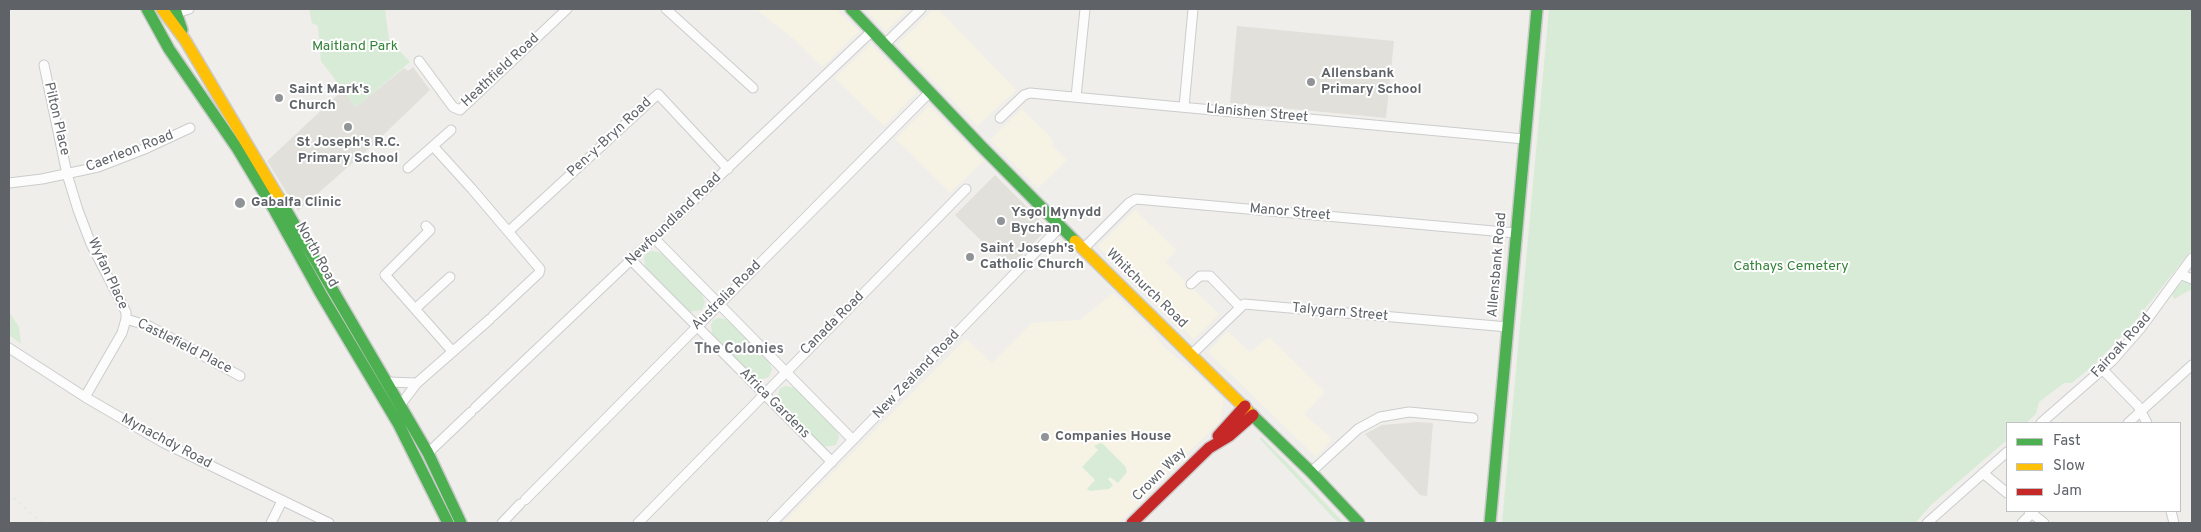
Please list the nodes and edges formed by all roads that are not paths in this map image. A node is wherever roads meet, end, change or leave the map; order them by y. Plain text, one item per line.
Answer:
1 (136, 9) edge
2 (147, 9) edge
3 (162, 9) edge
4 (188, 9) edge
5 (567, 9) edge
6 (666, 9) edge
7 (851, 9) edge
8 (921, 9) edge
9 (1085, 9) edge
10 (1193, 9) edge
11 (1537, 9) edge
12 (176, 11) edge
13 (872, 31) junction
14 (185, 40) junction
15 (884, 44) junction
16 (169, 49) junction
17 (419, 61) dead end
18 (44, 65) dead end
19 (753, 88) dead end
20 (930, 92) junction
21 (1076, 97) junction
22 (1184, 107) junction
23 (1000, 118) dead end
24 (190, 128) dead end
25 (451, 130) dead end
26 (1524, 139) junction
27 (432, 146) junction
28 (408, 168) dead end
29 (728, 168) junction
30 (67, 174) junction
31 (9, 182) edge
32 (966, 189) dead end
33 (426, 226) dead end
34 (1061, 226) junction
35 (508, 232) junction
36 (1516, 233) junction
37 (654, 238) junction
38 (1084, 249) junction
39 (2192, 258) edge
40 (631, 260) junction
41 (2180, 274) junction
42 (450, 277) dead end
43 (2192, 279) edge
44 (1191, 284) dead end
45 (719, 304) junction
46 (1239, 306) junction
47 (415, 309) junction
48 (126, 319) junction
49 (697, 327) junction
50 (1508, 327) junction
51 (9, 348) edge
52 (453, 352) junction
53 (1192, 354) junction
54 (2192, 365) edge
55 (2103, 370) junction
56 (786, 372) junction
57 (240, 376) dead end
58 (388, 382) junction
59 (417, 383) junction
60 (764, 394) junction
61 (85, 397) junction
62 (401, 404) junction
63 (1249, 410) junction
64 (2140, 412) junction
65 (1474, 418) dead end
66 (2042, 422) edge
67 (2129, 422) edge
68 (2146, 422) edge
69 (853, 440) junction
70 (428, 453) junction
71 (2006, 453) edge
72 (832, 462) junction
73 (1312, 472) junction
74 (1983, 473) junction
75 (2006, 492) edge
76 (282, 501) junction
77 (2032, 512) edge
78 (271, 523) edge
79 (329, 523) edge
80 (448, 523) edge
81 (461, 523) edge
82 (502, 523) edge
83 (638, 523) edge
84 (772, 523) edge
85 (1132, 523) edge
86 (1359, 523) edge
87 (1490, 523) edge
88 (1927, 523) edge
89 (2022, 523) edge
90 (2044, 523) edge

1 - 16 main road
2 - 16 main road, North Road
3 - 14 main road, North Road
4 - 12 street
5 - 17 street, Heathfield Road
6 - 19 street
7 - 13 main road, Whitchurch Road
8 - 15 street
9 - 21 street
10 - 22 street
11 - 26 main road, Allensbank Road
12 - 14 main road
13 - 15 main road, Whitchurch Road
13 - 29 street, Newfoundland Road
14 - 58 main road, North Road
15 - 20 main road, Whitchurch Road
16 - 80 main road, North Road
18 - 30 street, Pilton Place
20 - 34 main road, Whitchurch Road
20 - 45 street, Australia Road
21 - 22 street, Llanishen Street
21 - 23 street, Llanishen Street
22 - 26 street, Llanishen Street
24 - 30 street, Caerleon Road
25 - 27 street
26 - 36 main road, Allensbank Road
27 - 28 street
27 - 35 street
29 - 35 street, Pen-y-Bryn Road
29 - 37 street, Newfoundland Road
30 - 31 street, Caerleon Road
30 - 48 street, Wyfan Place
32 - 56 street, Canada Road
33 - 47 street
34 - 38 main road, Whitchurch Road
34 - 69 street, New Zealand Road
35 - 52 street
36 - 38 street, Manor Street
36 - 50 main road, Allensbank Road
37 - 40 street, Newfoundland Road
37 - 45 street
38 - 53 main road, Whitchurch Road
39 - 41 street, Fairoak Road
40 - 49 street, Africa Gardens
40 - 70 street, Newfoundland Road
41 - 43 street
41 - 55 street, Fairoak Road
42 - 47 street
44 - 46 street
45 - 49 street, Australia Road
45 - 56 street
46 - 50 street, Talygarn Street
46 - 53 street
47 - 52 street
48 - 57 street, Castlefield Place
48 - 61 street, Wyfan Place
49 - 60 street, Africa Gardens
49 - 82 street, Australia Road
50 - 87 main road, Allensbank Road
51 - 61 street, Mynachdy Road
52 - 59 street
53 - 63 main road, Whitchurch Road
54 - 64 street
55 - 64 street
55 - 66 street, Fairoak Road
56 - 60 street, Canada Road
56 - 69 street
58 - 59 street
58 - 62 main road, North Road
59 - 62 street
60 - 72 street, Africa Gardens
60 - 83 street, Canada Road
61 - 76 street, Mynachdy Road
62 - 70 main road, North Road
63 - 73 main road, Whitchurch Road
63 - 85 main road, Crown Way
64 - 67 street
64 - 68 street
65 - 73 street
69 - 72 street, New Zealand Road
70 - 81 main road, North Road
71 - 74 street
72 - 84 street, New Zealand Road
73 - 86 main road, Whitchurch Road
74 - 75 street
74 - 88 street
76 - 78 street
76 - 79 street, Mynachdy Road
77 - 89 street
77 - 90 street

